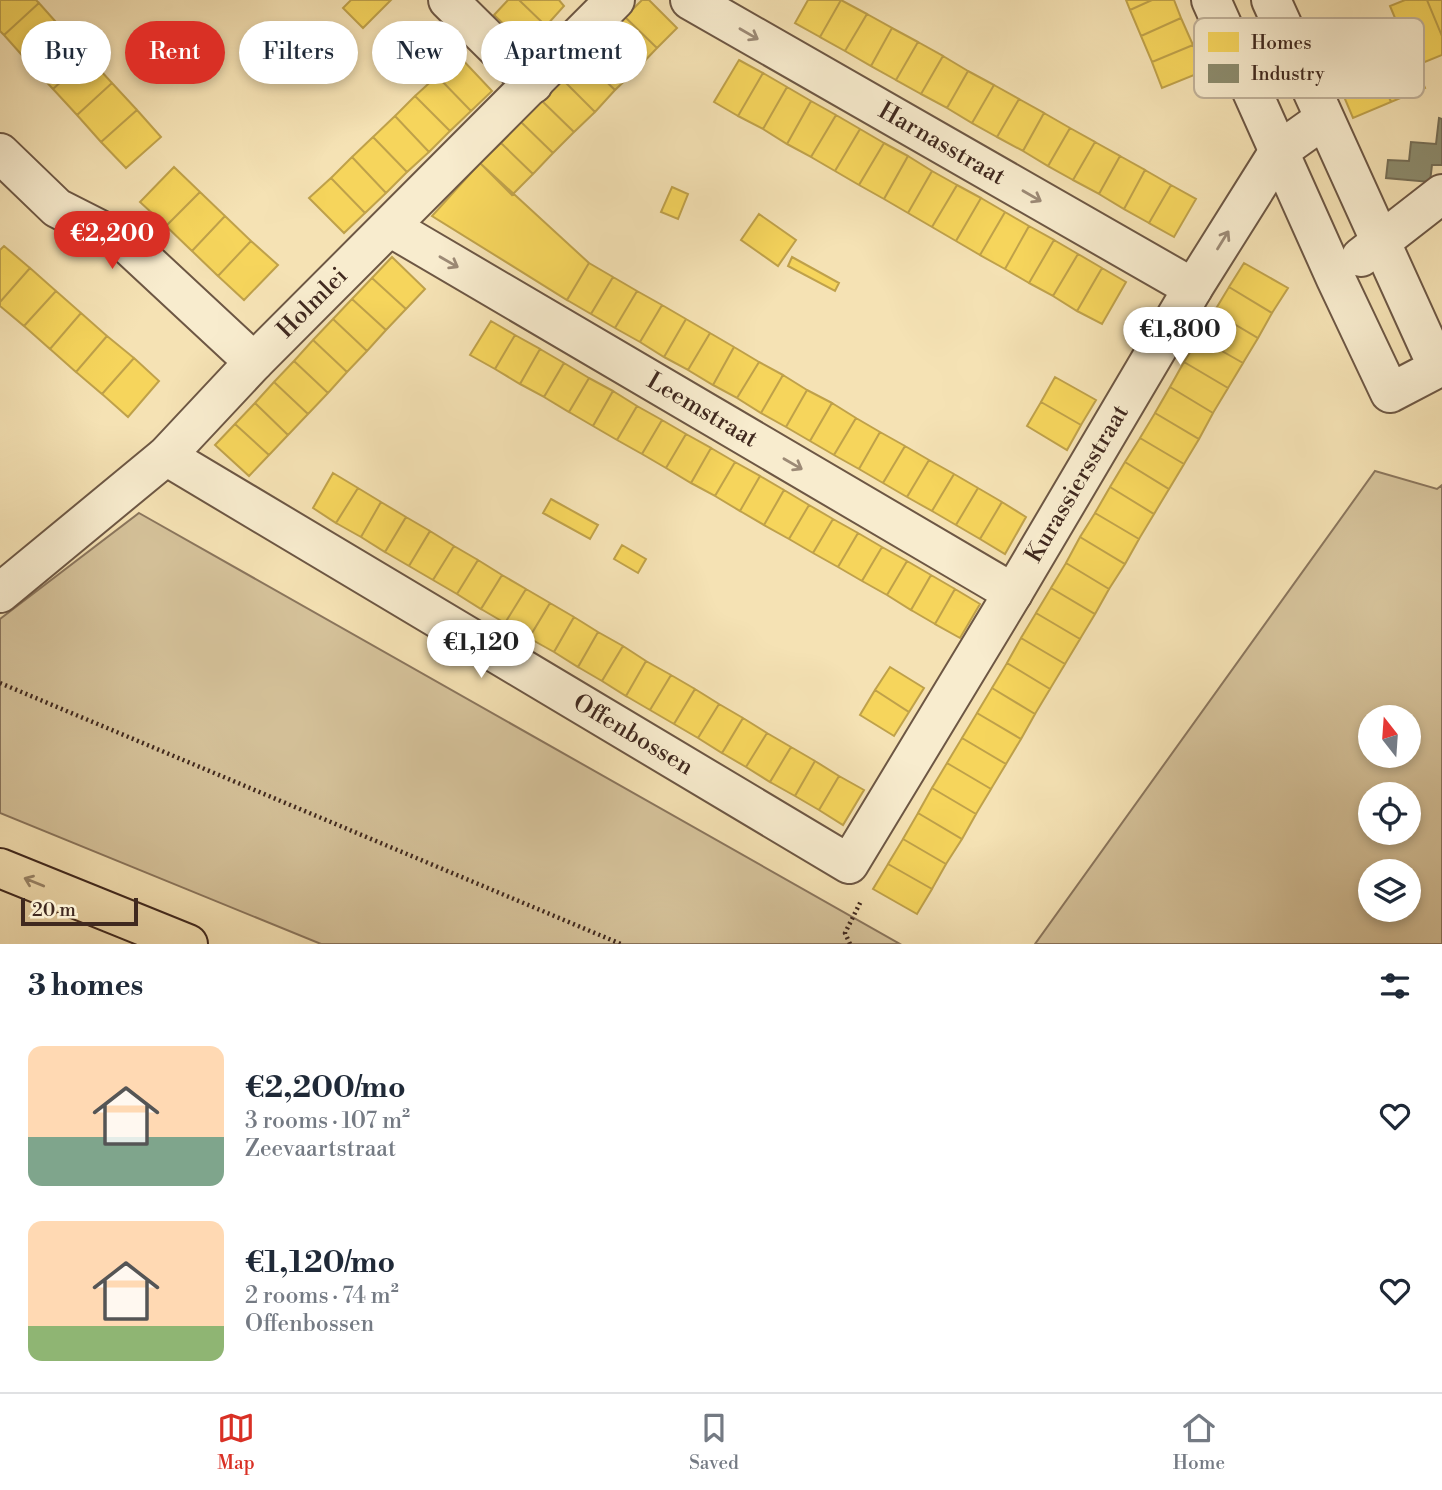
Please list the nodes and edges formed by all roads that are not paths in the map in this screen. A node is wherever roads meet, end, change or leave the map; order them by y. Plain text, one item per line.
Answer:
1 (447, 0) edge
2 (615, 0) edge
3 (690, 0) edge
4 (1212, 0) edge
5 (1271, 0) edge
6 (1220, 18) edge
7 (1279, 18) edge
8 (594, 21) edge
9 (481, 33) edge
10 (533, 84) edge
11 (1255, 98) edge
12 (1315, 98) edge
13 (1324, 119) junction
14 (1279, 151) junction
15 (0, 153) edge
16 (1442, 194) edge
17 (390, 228) junction
18 (1380, 242) junction
19 (1336, 279) junction
20 (1193, 288) junction
21 (254, 362) junction
22 (166, 456) junction
23 (0, 593) edge
24 (1013, 593) junction
25 (849, 864) joint
26 (0, 868) edge
27 (188, 944) edge

1 - 9 street
2 - 8 street, Holmlei
3 -> 20 street, Harnasstraat
4 - 6 street
5 - 7 street
10 - 17 street, Holmlei
11 - 14 street
12 - 13 street
13 - 14 street, Kurassiersstraat
13 - 18 street
14 - 19 street
20 -> 14 street, Kurassiersstraat
15 - 21 street
16 - 18 street
17 - 21 street, Holmlei
17 -> 24 street, Leemstraat
18 - 19 street
18 - 19 street
20 - 24 street, Kurassiersstraat
21 - 22 street, Holmlei
22 - 23 street, Holmlei
22 - 25 street, Offenbossen
24 - 25 street, Kurassiersstraat
27 -> 26 main road

